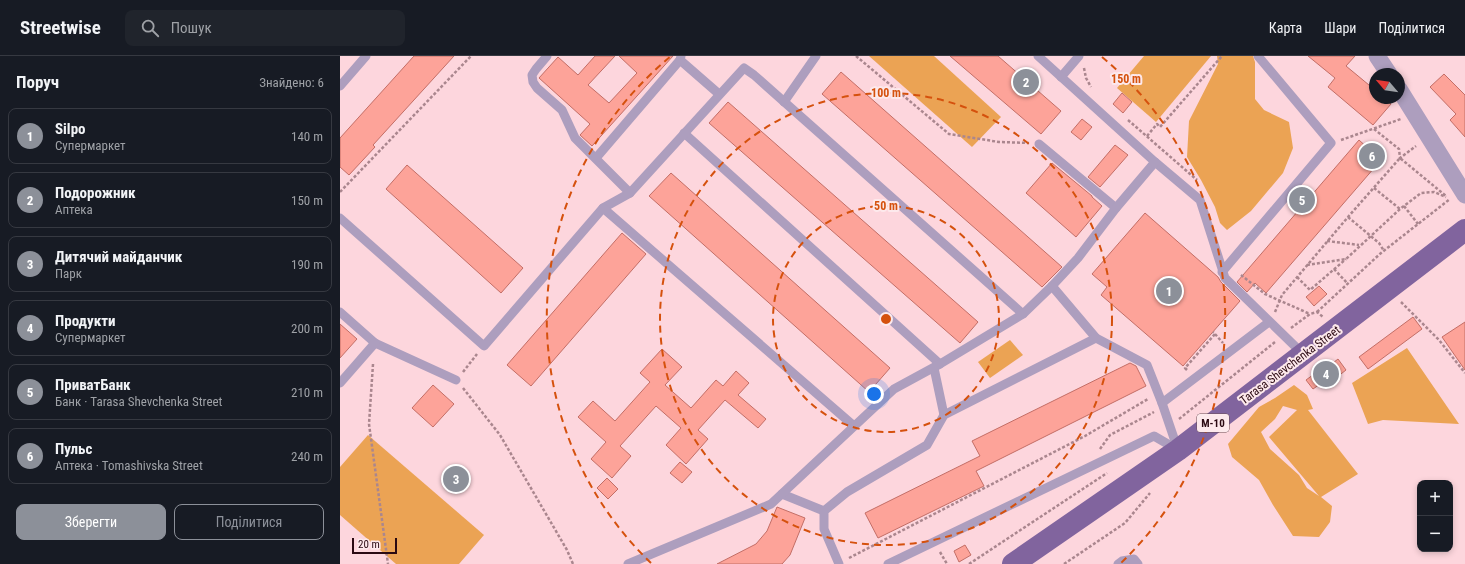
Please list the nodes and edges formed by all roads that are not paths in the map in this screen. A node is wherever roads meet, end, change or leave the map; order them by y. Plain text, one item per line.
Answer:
1 (366, 56) edge
2 (547, 56) edge
3 (816, 56) edge
4 (1038, 56) edge
5 (1079, 56) edge
6 (1258, 56) edge
7 (1377, 56) edge
8 (680, 58) edge
9 (1385, 68) edge
10 (1061, 77) junction
11 (340, 86) edge
12 (719, 94) junction
13 (1405, 98) edge
14 (784, 102) junction
15 (684, 133) junction
16 (1039, 144) road end
17 (596, 158) junction
18 (1155, 162) junction
19 (630, 193) junction
20 (1457, 197) edge
21 (603, 208) junction
22 (1116, 208) junction
23 (340, 218) edge
24 (1465, 230) edge
25 (1222, 272) junction
26 (1052, 286) junction
27 (340, 312) edge
28 (1022, 314) junction
29 (1269, 322) junction
30 (1096, 338) junction
31 (375, 343) junction
32 (1303, 354) junction
33 (937, 366) junction
34 (456, 380) road end
35 (340, 383) edge
36 (1162, 403) junction
37 (944, 415) junction
38 (854, 426) junction
39 (1178, 450) junction
40 (782, 494) junction
41 (824, 511) junction
42 (628, 564) edge
43 (839, 564) edge
44 (888, 564) edge
45 (1013, 564) edge
46 (1118, 564) edge
47 (1138, 564) edge

1 - 11 lane
2 - 17 lane
3 - 14 lane
4 - 10 lane
5 - 10 lane
6 - 25 lane
7 - 9 street
8 - 12 lane
8 - 17 lane
10 - 18 lane
12 - 14 lane
12 - 15 lane
13 - 20 street
14 - 28 lane
15 - 19 lane
15 - 33 lane
16 - 22 lane
17 - 19 lane
18 - 22 lane
18 - 25 lane
19 - 21 lane
21 - 23 lane
21 - 38 lane
22 - 26 lane
24 - 32 main road, Tarasa Shevchenka Street / М-10
25 - 29 lane
26 - 28 lane
26 - 30 lane
27 - 31 lane
28 - 33 lane
29 - 32 lane
29 - 36 lane
30 - 36 lane
30 - 37 lane
31 - 34 lane
31 - 35 lane
32 - 39 main road, Tarasa Shevchenka Street / М-10
33 - 37 lane
33 - 38 lane
36 - 39 lane
37 - 41 lane
38 - 40 lane
39 - 44 lane
39 - 45 main road, Tarasa Shevchenka Street / М-10
40 - 41 lane
40 - 42 lane
41 - 43 lane
46 - 47 lane

